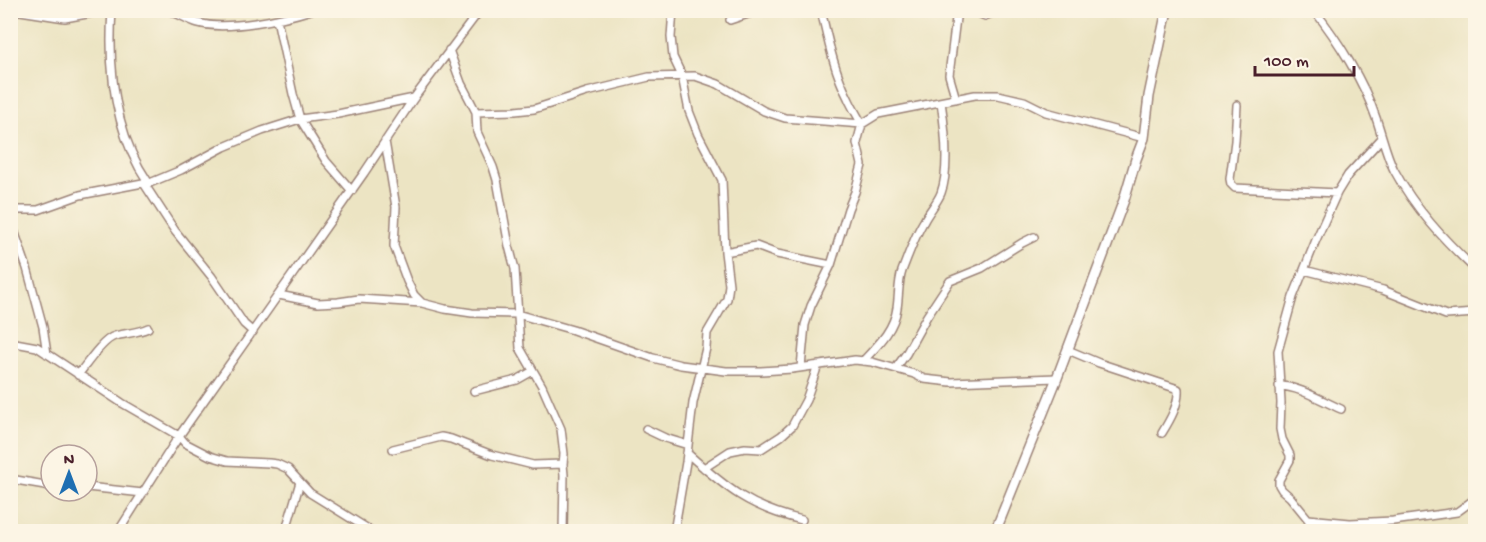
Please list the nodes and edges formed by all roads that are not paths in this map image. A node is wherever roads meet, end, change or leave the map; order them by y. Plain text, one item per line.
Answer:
1 (14, 10) edge
2 (110, 10) edge
3 (168, 10) edge
4 (278, 10) edge
5 (311, 10) edge
6 (480, 10) edge
7 (673, 10) edge
8 (760, 10) edge
9 (821, 10) edge
10 (957, 10) edge
11 (971, 10) edge
12 (999, 10) edge
13 (1167, 10) edge
14 (1314, 10) edge
15 (280, 18) junction
16 (730, 20) dead end
17 (450, 50) junction
18 (682, 76) junction
19 (414, 98) junction
20 (956, 99) junction
21 (941, 102) junction
22 (1236, 105) dead end
23 (476, 112) junction
24 (300, 119) junction
25 (862, 124) junction
26 (1144, 138) junction
27 (1382, 138) junction
28 (385, 141) junction
29 (146, 183) junction
30 (352, 190) junction
31 (1337, 193) junction
32 (10, 210) edge
33 (10, 219) edge
34 (1034, 237) dead end
35 (725, 252) junction
36 (831, 265) junction
37 (1304, 270) junction
38 (1476, 270) edge
39 (279, 295) junction
40 (422, 303) junction
41 (1476, 313) edge
42 (518, 314) junction
43 (148, 328) dead end
44 (253, 332) junction
45 (10, 342) edge
46 (1068, 350) junction
47 (47, 354) junction
48 (863, 361) junction
49 (818, 365) junction
50 (801, 367) junction
51 (700, 368) junction
52 (896, 368) junction
53 (533, 371) junction
54 (78, 375) junction
55 (1057, 378) junction
56 (1279, 386) junction
57 (474, 391) dead end
58 (1341, 409) dead end
59 (646, 429) dead end
60 (1162, 433) dead end
61 (179, 436) junction
62 (688, 445) junction
63 (393, 449) dead end
64 (687, 453) junction
65 (563, 464) junction
66 (704, 468) junction
67 (10, 479) edge
68 (300, 482) junction
69 (39, 484) edge
70 (99, 488) edge
71 (143, 493) junction
72 (1476, 497) edge
73 (1308, 519) junction
74 (802, 520) dead end
75 (118, 531) edge
76 (288, 531) edge
77 (373, 531) edge
78 (563, 531) edge
79 (674, 531) edge
80 (995, 531) edge
81 (1314, 531) edge

1 - 2 street
2 - 29 street
3 - 15 street
4 - 15 street
5 - 15 street
6 - 17 street
7 - 18 street
8 - 16 street
9 - 25 street
10 - 20 street
11 - 12 street
13 - 26 main road
14 - 27 street
15 - 24 street
17 - 19 street
17 - 23 street
18 - 23 street
18 - 25 street
18 - 35 street
19 - 24 street
19 - 28 street
20 - 21 street
20 - 26 street
21 - 25 street
21 - 48 street
22 - 31 street
23 - 42 street
24 - 29 street
24 - 30 street
25 - 36 street
26 - 46 main road
27 - 31 street
27 - 38 street
28 - 30 street
28 - 40 street
29 - 32 street
29 - 44 street
30 - 39 street
31 - 37 street
33 - 47 street
34 - 52 street
35 - 36 street
35 - 51 street
36 - 50 street
37 - 41 street
37 - 56 street
39 - 40 street
39 - 44 street
40 - 42 street
42 - 51 street
42 - 53 street
43 - 54 street
44 - 61 street
45 - 47 street
46 - 55 main road
46 - 60 street
47 - 54 street
48 - 49 street
48 - 52 street
49 - 50 street
49 - 66 street
50 - 51 street
51 - 62 street
52 - 55 street
53 - 57 street
53 - 65 street
54 - 61 street
55 - 80 main road
56 - 58 street
56 - 73 street
59 - 62 street
61 - 68 street
61 - 71 street
62 - 64 street
63 - 65 street
64 - 66 street
64 - 79 street
65 - 78 street
66 - 74 street
67 - 69 street
68 - 76 street
68 - 77 street
70 - 71 street
71 - 75 street
72 - 73 street
73 - 81 street

